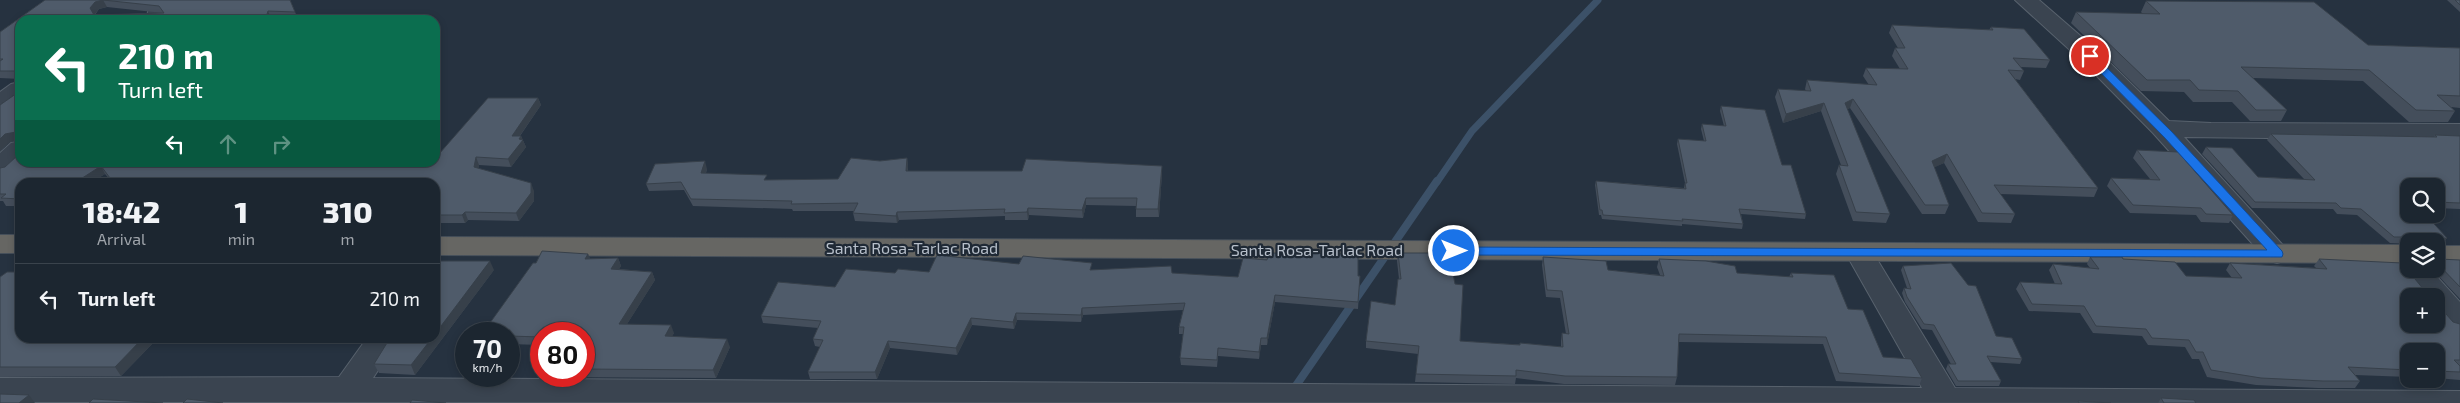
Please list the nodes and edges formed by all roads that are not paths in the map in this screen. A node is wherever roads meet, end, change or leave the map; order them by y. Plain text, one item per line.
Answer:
1 (162, 0) edge
2 (2026, 0) edge
3 (152, 15) edge
4 (0, 88) edge
5 (15, 89) edge
6 (15, 92) edge
7 (0, 103) edge
8 (2162, 128) junction
9 (2460, 132) edge
10 (15, 154) edge
11 (0, 167) edge
12 (0, 244) edge
13 (15, 244) edge
14 (440, 250) edge
15 (1859, 252) junction
16 (2278, 254) junction
17 (2445, 254) edge
18 (2460, 255) edge
19 (2400, 260) edge
20 (2423, 278) edge
21 (2460, 321) edge
22 (379, 343) edge
23 (0, 390) edge
24 (343, 396) edge
25 (1945, 399) junction
26 (2460, 403) edge

1 - 3 street
2 - 8 street
4 - 5 street
6 - 7 street
8 - 9 street
8 - 16 street
10 - 11 street
12 - 13 highway
14 - 15 highway, Santa Rosa-Tarlac Road
15 - 16 highway, Santa Rosa-Tarlac Road
15 - 25 street
16 - 19 highway, Santa Rosa-Tarlac Road
17 - 18 highway
20 - 21 street
22 - 24 street
23 - 24 street
24 - 25 street
25 - 26 street

